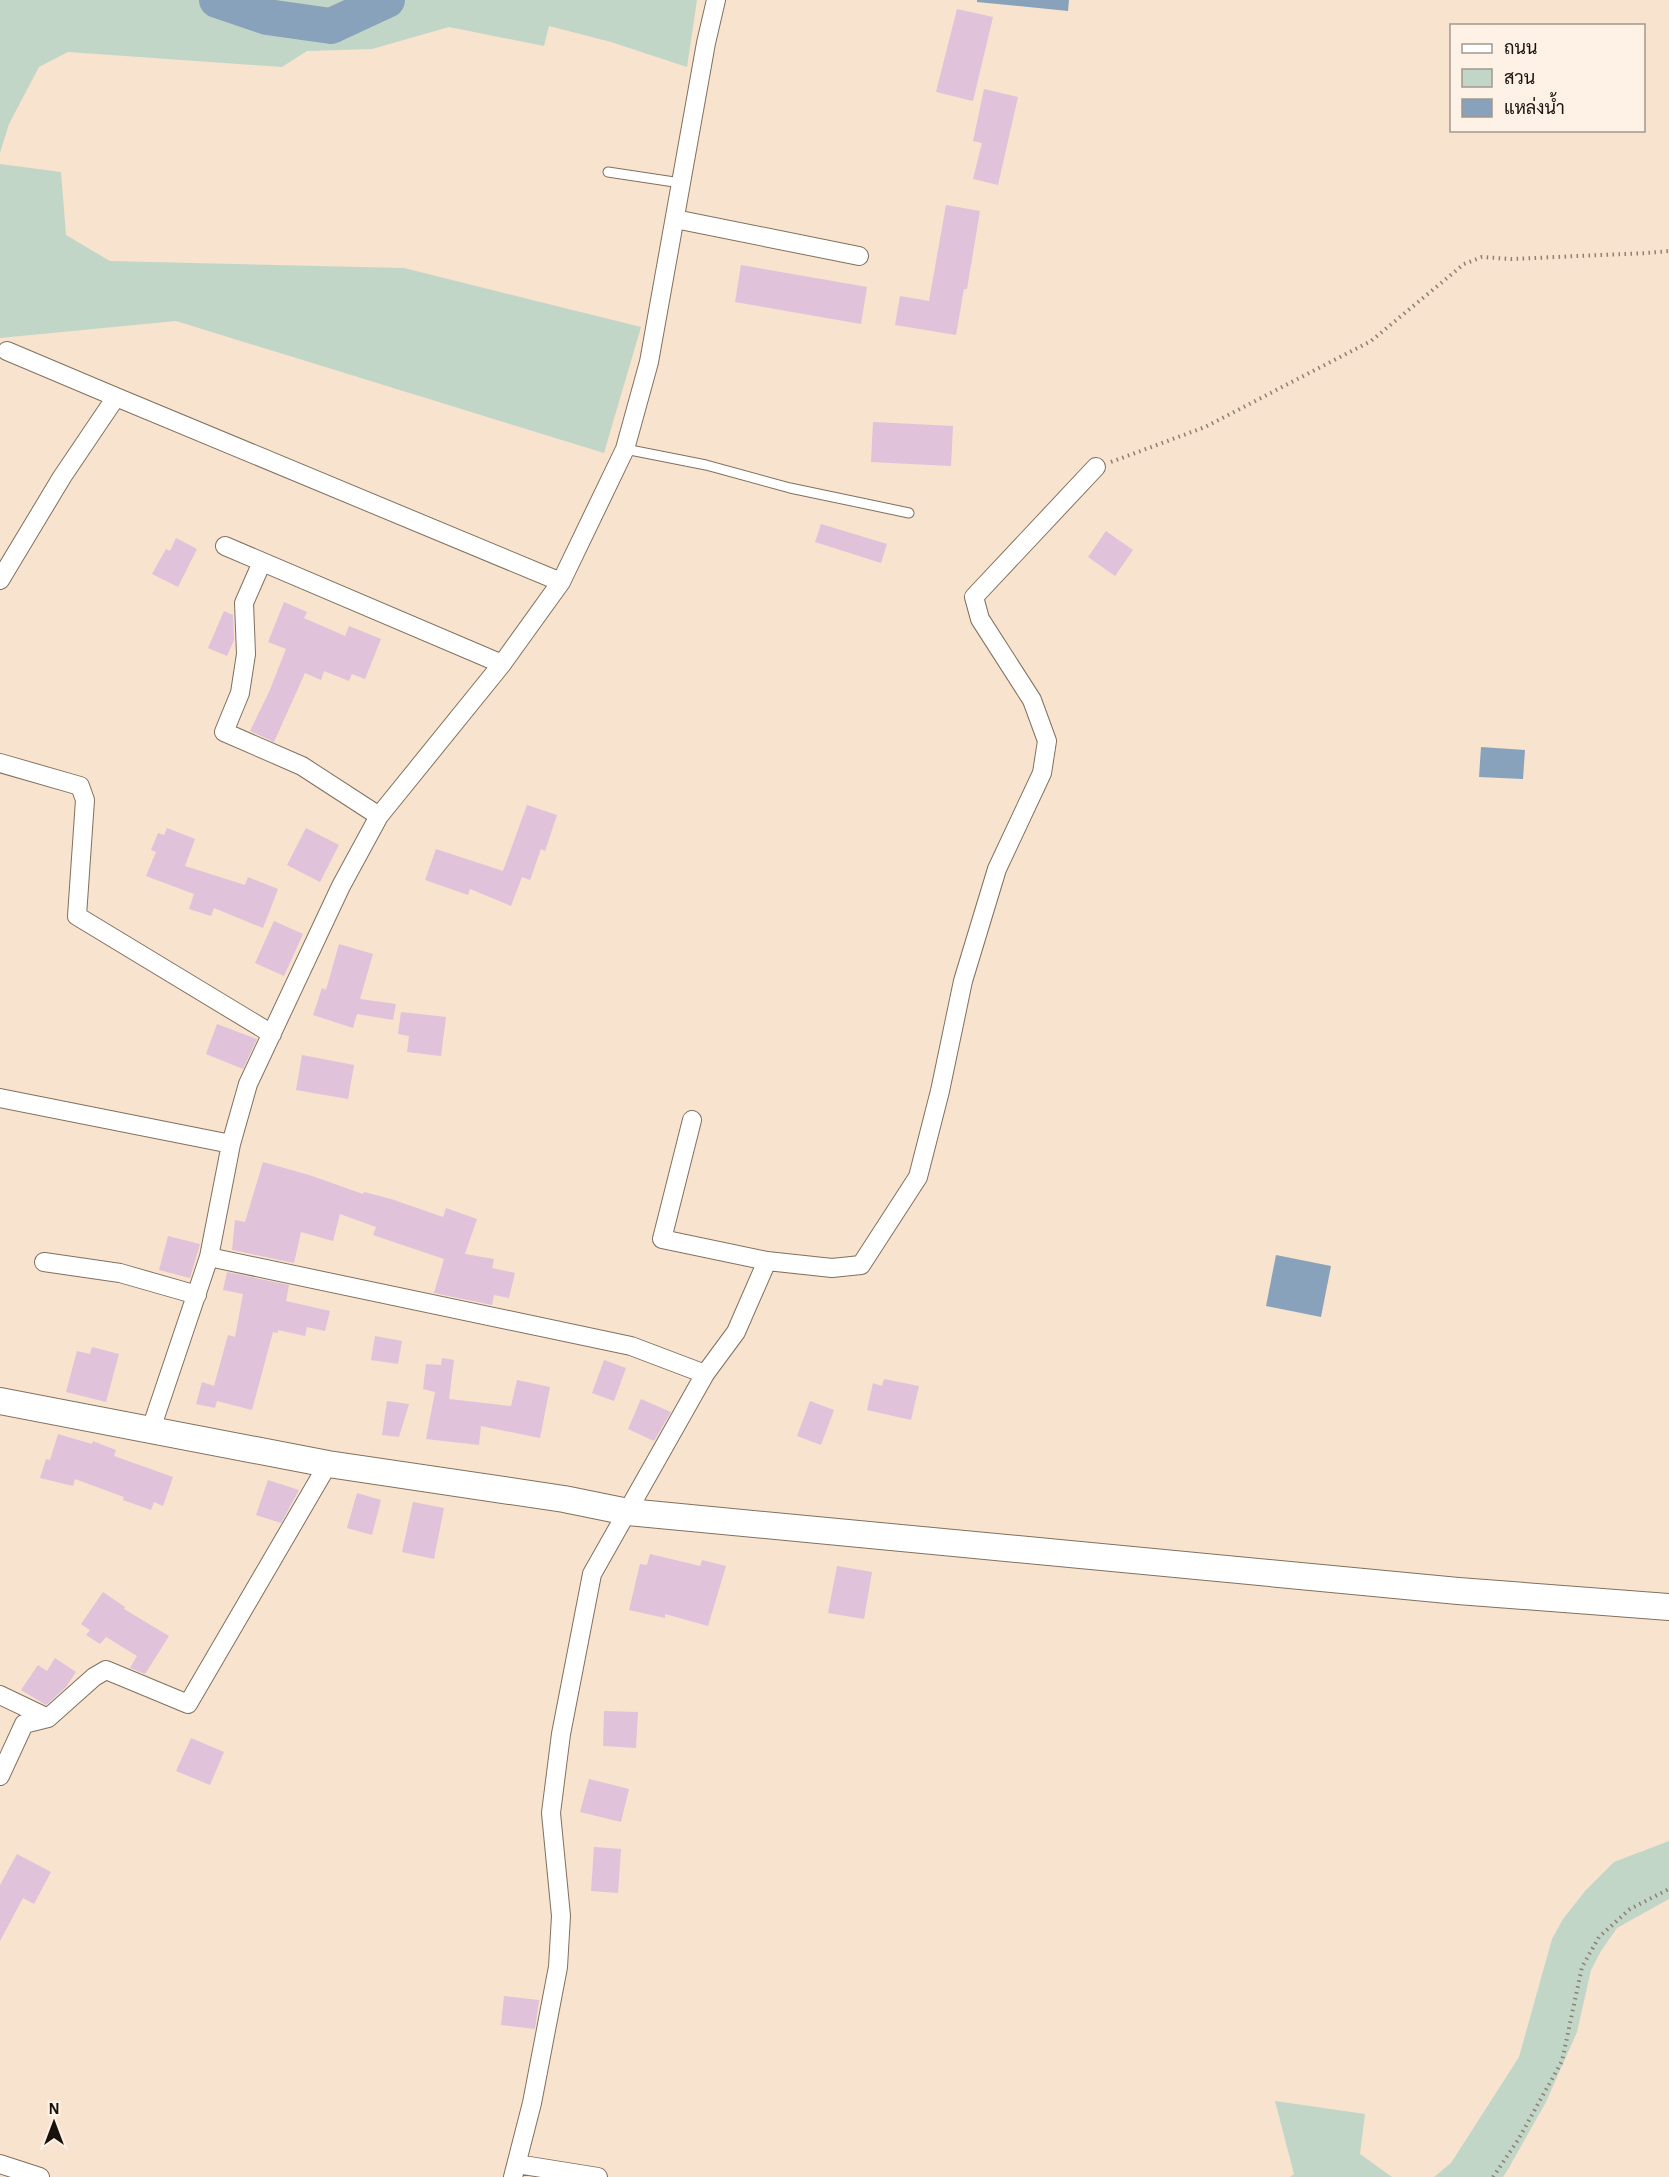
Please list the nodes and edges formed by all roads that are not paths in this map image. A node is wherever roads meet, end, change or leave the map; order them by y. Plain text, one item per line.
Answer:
1 (716, 0) edge
2 (608, 172) dead end
3 (681, 183) junction
4 (675, 219) junction
5 (859, 256) dead end
6 (7, 351) dead end
7 (116, 397) junction
8 (625, 449) junction
9 (1096, 467) road end
10 (909, 513) dead end
11 (225, 546) dead end
12 (262, 562) junction
13 (0, 579) edge
14 (561, 582) junction
15 (502, 664) junction
16 (0, 763) edge
17 (379, 816) junction
18 (272, 1034) junction
19 (0, 1098) edge
20 (692, 1120) dead end
21 (231, 1144) junction
22 (209, 1257) junction
23 (767, 1261) junction
24 (44, 1262) dead end
25 (197, 1295) junction
26 (705, 1374) junction
27 (0, 1401) edge
28 (151, 1429) junction
29 (328, 1464) junction
30 (628, 1512) junction
31 (1669, 1607) edge
32 (0, 1695) edge
33 (48, 1718) junction
34 (0, 1776) edge
35 (0, 2164) edge
36 (515, 2170) edge
37 (538, 2172) edge
38 (40, 2177) edge
39 (598, 2177) edge

1 - 3 street
2 - 3 lane
3 - 4 street
4 - 5 street
4 - 8 street
6 - 7 street
7 - 13 street
7 - 14 street
8 - 10 lane
8 - 14 street
9 - 23 street
11 - 12 street
12 - 15 street
12 - 17 street
14 - 15 street
15 - 17 street
16 - 18 street
17 - 18 street
18 - 21 street
19 - 21 street
20 - 23 street
21 - 22 street
22 - 25 street
22 - 26 street
23 - 26 street
24 - 25 street
25 - 28 street
26 - 30 street
27 - 28 street
28 - 29 street
29 - 30 street
29 - 33 street
30 - 31 street
30 - 36 street
32 - 33 street
33 - 34 street
35 - 38 street
36 - 37 street
37 - 39 street

